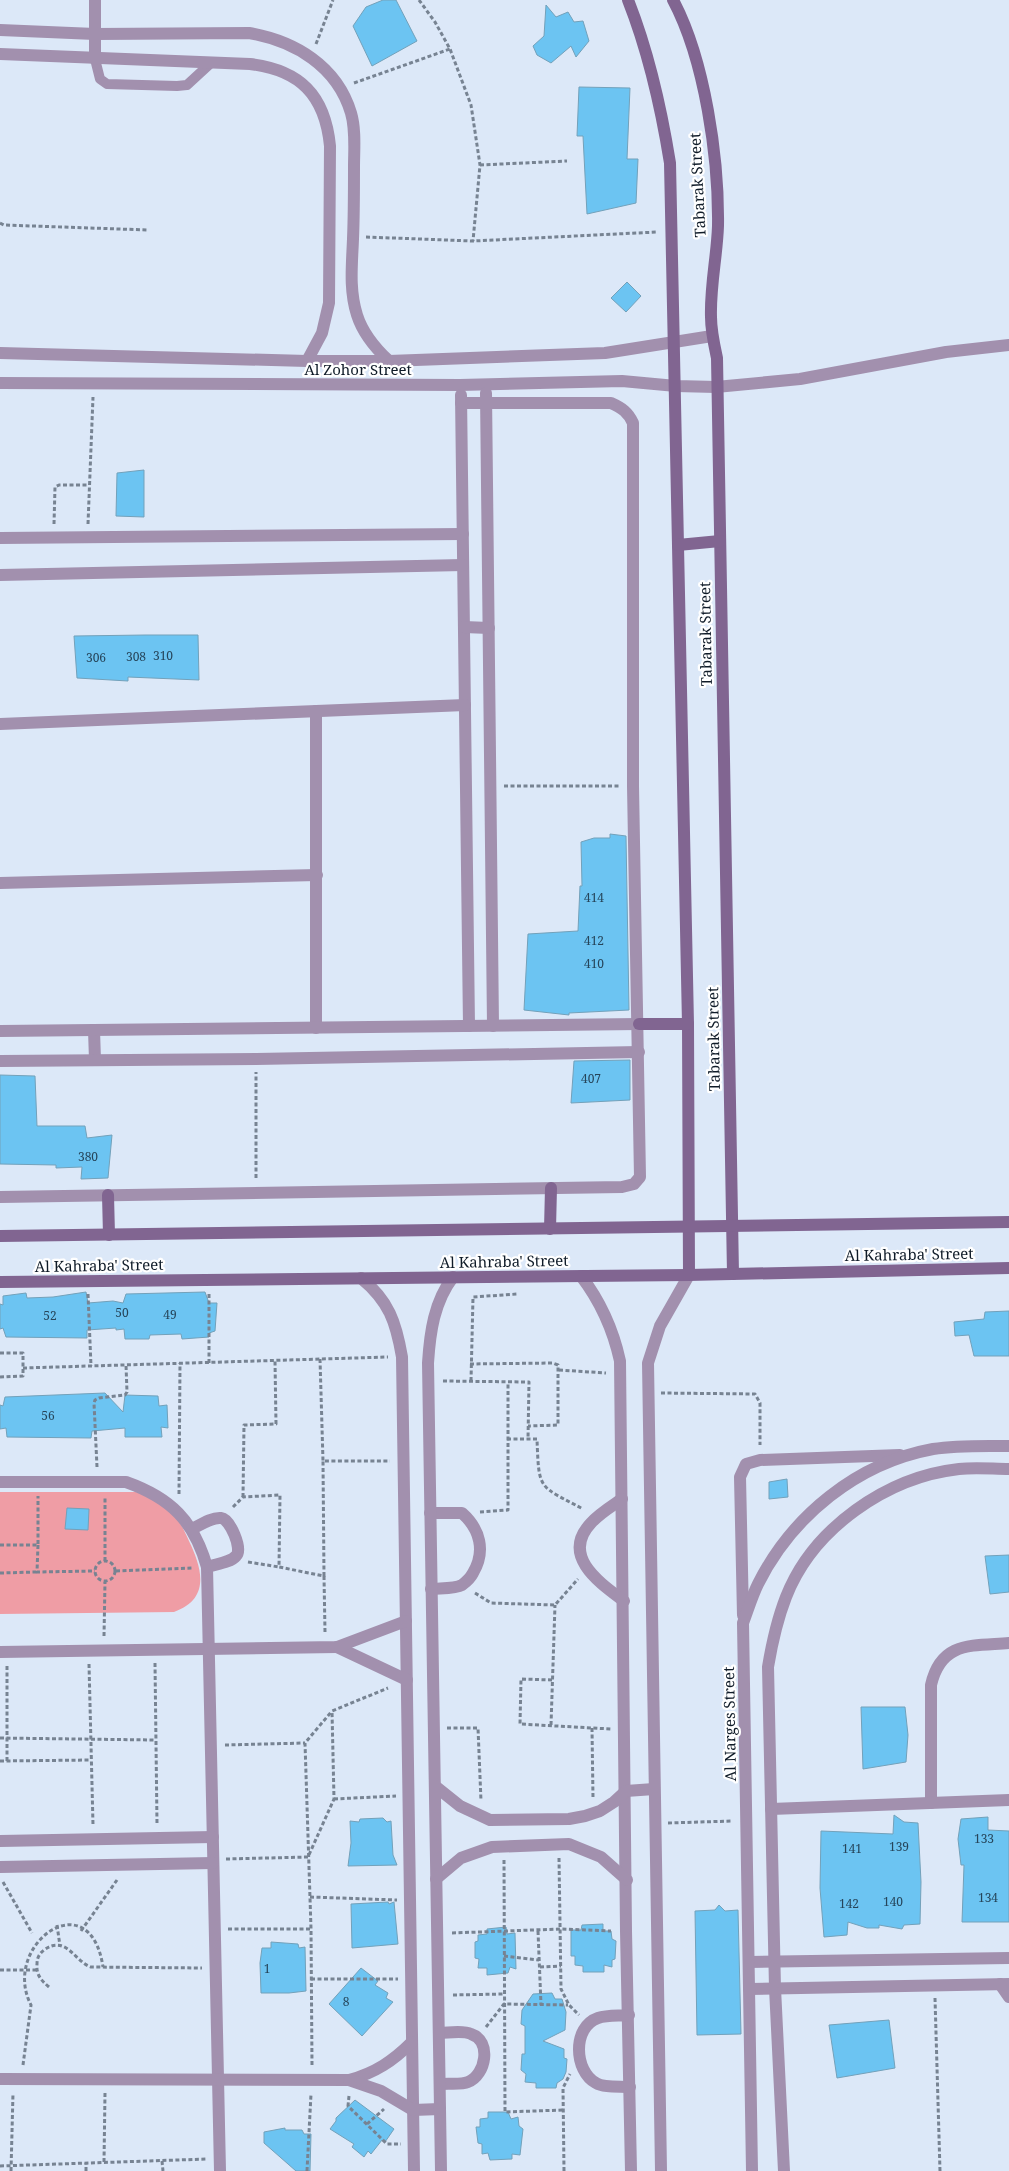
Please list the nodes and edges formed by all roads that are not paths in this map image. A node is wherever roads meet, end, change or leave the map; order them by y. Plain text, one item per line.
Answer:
1 (95, 0) edge
2 (628, 0) edge
3 (673, 0) edge
4 (0, 30) edge
5 (95, 34) junction
6 (0, 54) edge
7 (95, 59) junction
8 (212, 62) junction
9 (712, 336) junction
10 (675, 341) junction
11 (1009, 345) edge
12 (0, 353) edge
13 (389, 361) junction
14 (307, 362) junction
15 (0, 383) edge
16 (486, 384) junction
17 (460, 385) junction
18 (676, 386) junction
19 (716, 387) junction
20 (486, 402) junction
21 (461, 403) junction
22 (463, 534) junction
23 (0, 538) edge
24 (720, 541) junction
25 (678, 545) junction
26 (463, 565) junction
27 (0, 575) edge
28 (464, 627) junction
29 (489, 628) junction
30 (465, 706) junction
31 (316, 711) junction
32 (0, 724) edge
33 (317, 875) junction
34 (0, 883) edge
35 (639, 1024) junction
36 (688, 1024) junction
37 (469, 1026) junction
38 (493, 1026) junction
39 (316, 1028) junction
40 (94, 1030) junction
41 (0, 1031) edge
42 (640, 1052) junction
43 (95, 1060) junction
44 (0, 1061) edge
45 (551, 1188) junction
46 (108, 1195) junction
47 (0, 1197) edge
48 (1009, 1222) edge
49 (733, 1226) junction
50 (690, 1227) junction
51 (550, 1229) junction
52 (109, 1235) junction
53 (0, 1236) edge
54 (1009, 1268) edge
55 (734, 1274) junction
56 (689, 1275) junction
57 (581, 1276) junction
58 (454, 1277) junction
59 (361, 1278) junction
60 (0, 1282) edge
61 (1009, 1446) edge
62 (910, 1455) junction
63 (1009, 1468) edge
64 (0, 1482) edge
65 (622, 1499) junction
66 (430, 1513) junction
67 (192, 1529) junction
68 (207, 1567) junction
69 (431, 1589) junction
70 (624, 1601) junction
71 (406, 1621) junction
72 (743, 1623) junction
73 (1009, 1643) edge
74 (331, 1647) junction
75 (209, 1649) junction
76 (4, 1652) edge
77 (407, 1680) junction
78 (435, 1786) junction
79 (654, 1789) junction
80 (626, 1791) junction
81 (1009, 1800) edge
82 (931, 1803) junction
83 (771, 1809) junction
84 (213, 1837) junction
85 (0, 1841) edge
86 (213, 1862) junction
87 (0, 1867) edge
88 (436, 1879) junction
89 (627, 1880) junction
90 (1009, 1958) edge
91 (749, 1962) junction
92 (774, 1963) junction
93 (1004, 1984) edge
94 (775, 1988) junction
95 (749, 1989) junction
96 (1009, 1997) edge
97 (629, 2015) junction
98 (440, 2033) junction
99 (412, 2042) junction
100 (12, 2079) edge
101 (218, 2080) junction
102 (349, 2080) junction
103 (441, 2084) junction
104 (630, 2087) junction
105 (413, 2110) junction
106 (440, 2110) junction
107 (220, 2165) edge
108 (414, 2171) edge
109 (441, 2171) edge
110 (631, 2171) edge
111 (661, 2171) edge
112 (752, 2171) edge
113 (784, 2171) edge

1 - 5 street
2 - 10 street, Tabarak Street
3 - 9 street, Tabarak Street
4 - 5 street
5 - 7 street
5 - 13 street
6 - 7 street
7 - 8 street
7 - 8 lane
8 - 14 street
9 - 10 street, Al Zohor Street
9 - 19 street, Tabarak Street
10 - 13 street, Al Zohor Street
10 - 18 street, Tabarak Street
11 - 19 street, Al Zohor Street
12 - 14 street, Al Zohor Street
13 - 14 street, Al Zohor Street
15 - 17 street, Al Zohor Street
16 - 17 street, Al Zohor Street
16 - 18 street, Al Zohor Street
16 - 20 street
17 - 21 street
18 - 19 street, Al Zohor Street
18 - 25 street, Tabarak Street
19 - 24 street, Tabarak Street
20 - 21 street
20 - 29 street
20 - 35 street
21 - 22 street
22 - 23 street
22 - 26 street
24 - 25 street
24 - 49 street, Tabarak Street
25 - 36 street, Tabarak Street
26 - 27 street
26 - 28 street
28 - 29 street
28 - 30 street
29 - 38 street
30 - 31 street
30 - 37 street
31 - 32 street
31 - 33 street
33 - 34 street
33 - 39 street
35 - 36 street
35 - 38 street
35 - 42 street
36 - 50 street, Tabarak Street
37 - 38 street
37 - 39 street
39 - 40 street
40 - 41 street
40 - 43 street
42 - 43 street
42 - 45 street
43 - 44 street
45 - 46 street
45 - 51 street
46 - 47 street
46 - 52 street
48 - 49 street, Al Kahraba' Street
49 - 50 street, Al Kahraba' Street
49 - 55 street, Tabarak Street
50 - 51 street, Al Kahraba' Street
50 - 56 street, Tabarak Street
51 - 52 street, Al Kahraba' Street
52 - 53 street, Al Kahraba' Street
54 - 55 street, Al Kahraba' Street
55 - 56 street, Al Kahraba' Street
56 - 57 street, Al Kahraba' Street
56 - 79 street
57 - 58 street, Al Kahraba' Street
57 - 65 street
58 - 59 street, Al Kahraba' Street
58 - 66 street
59 - 60 street, Al Kahraba' Street
59 - 71 street
61 - 62 street, Al Narges Street
62 - 72 street, Al Narges Street
62 - 72 street
63 - 83 street
64 - 67 street
65 - 70 street
65 - 70 street
66 - 69 street
66 - 69 street
67 - 68 street
67 - 68 street
68 - 75 street
69 - 78 street
70 - 80 street
71 - 74 street
71 - 77 street
72 - 91 street, Al Narges Street
73 - 82 street
74 - 75 street
74 - 77 street
75 - 76 street
75 - 84 street
77 - 99 street
78 - 80 street
78 - 88 street
79 - 80 street
79 - 111 street
80 - 89 street
81 - 82 street
82 - 83 street
83 - 92 street
84 - 85 street
84 - 86 street
86 - 87 street
86 - 101 street
88 - 89 street
88 - 98 street
89 - 97 street
90 - 92 street
91 - 92 street
91 - 95 street, Al Narges Street
92 - 94 street
93 - 94 street
93 - 96 street
94 - 95 street
94 - 113 street
95 - 112 street, Al Narges Street
97 - 104 street
97 - 104 street
98 - 103 street
98 - 103 street
99 - 102 street
99 - 105 street
100 - 101 street
101 - 102 street
101 - 107 street
102 - 105 street
103 - 106 street
104 - 110 street
105 - 106 street
105 - 108 street
106 - 109 street

